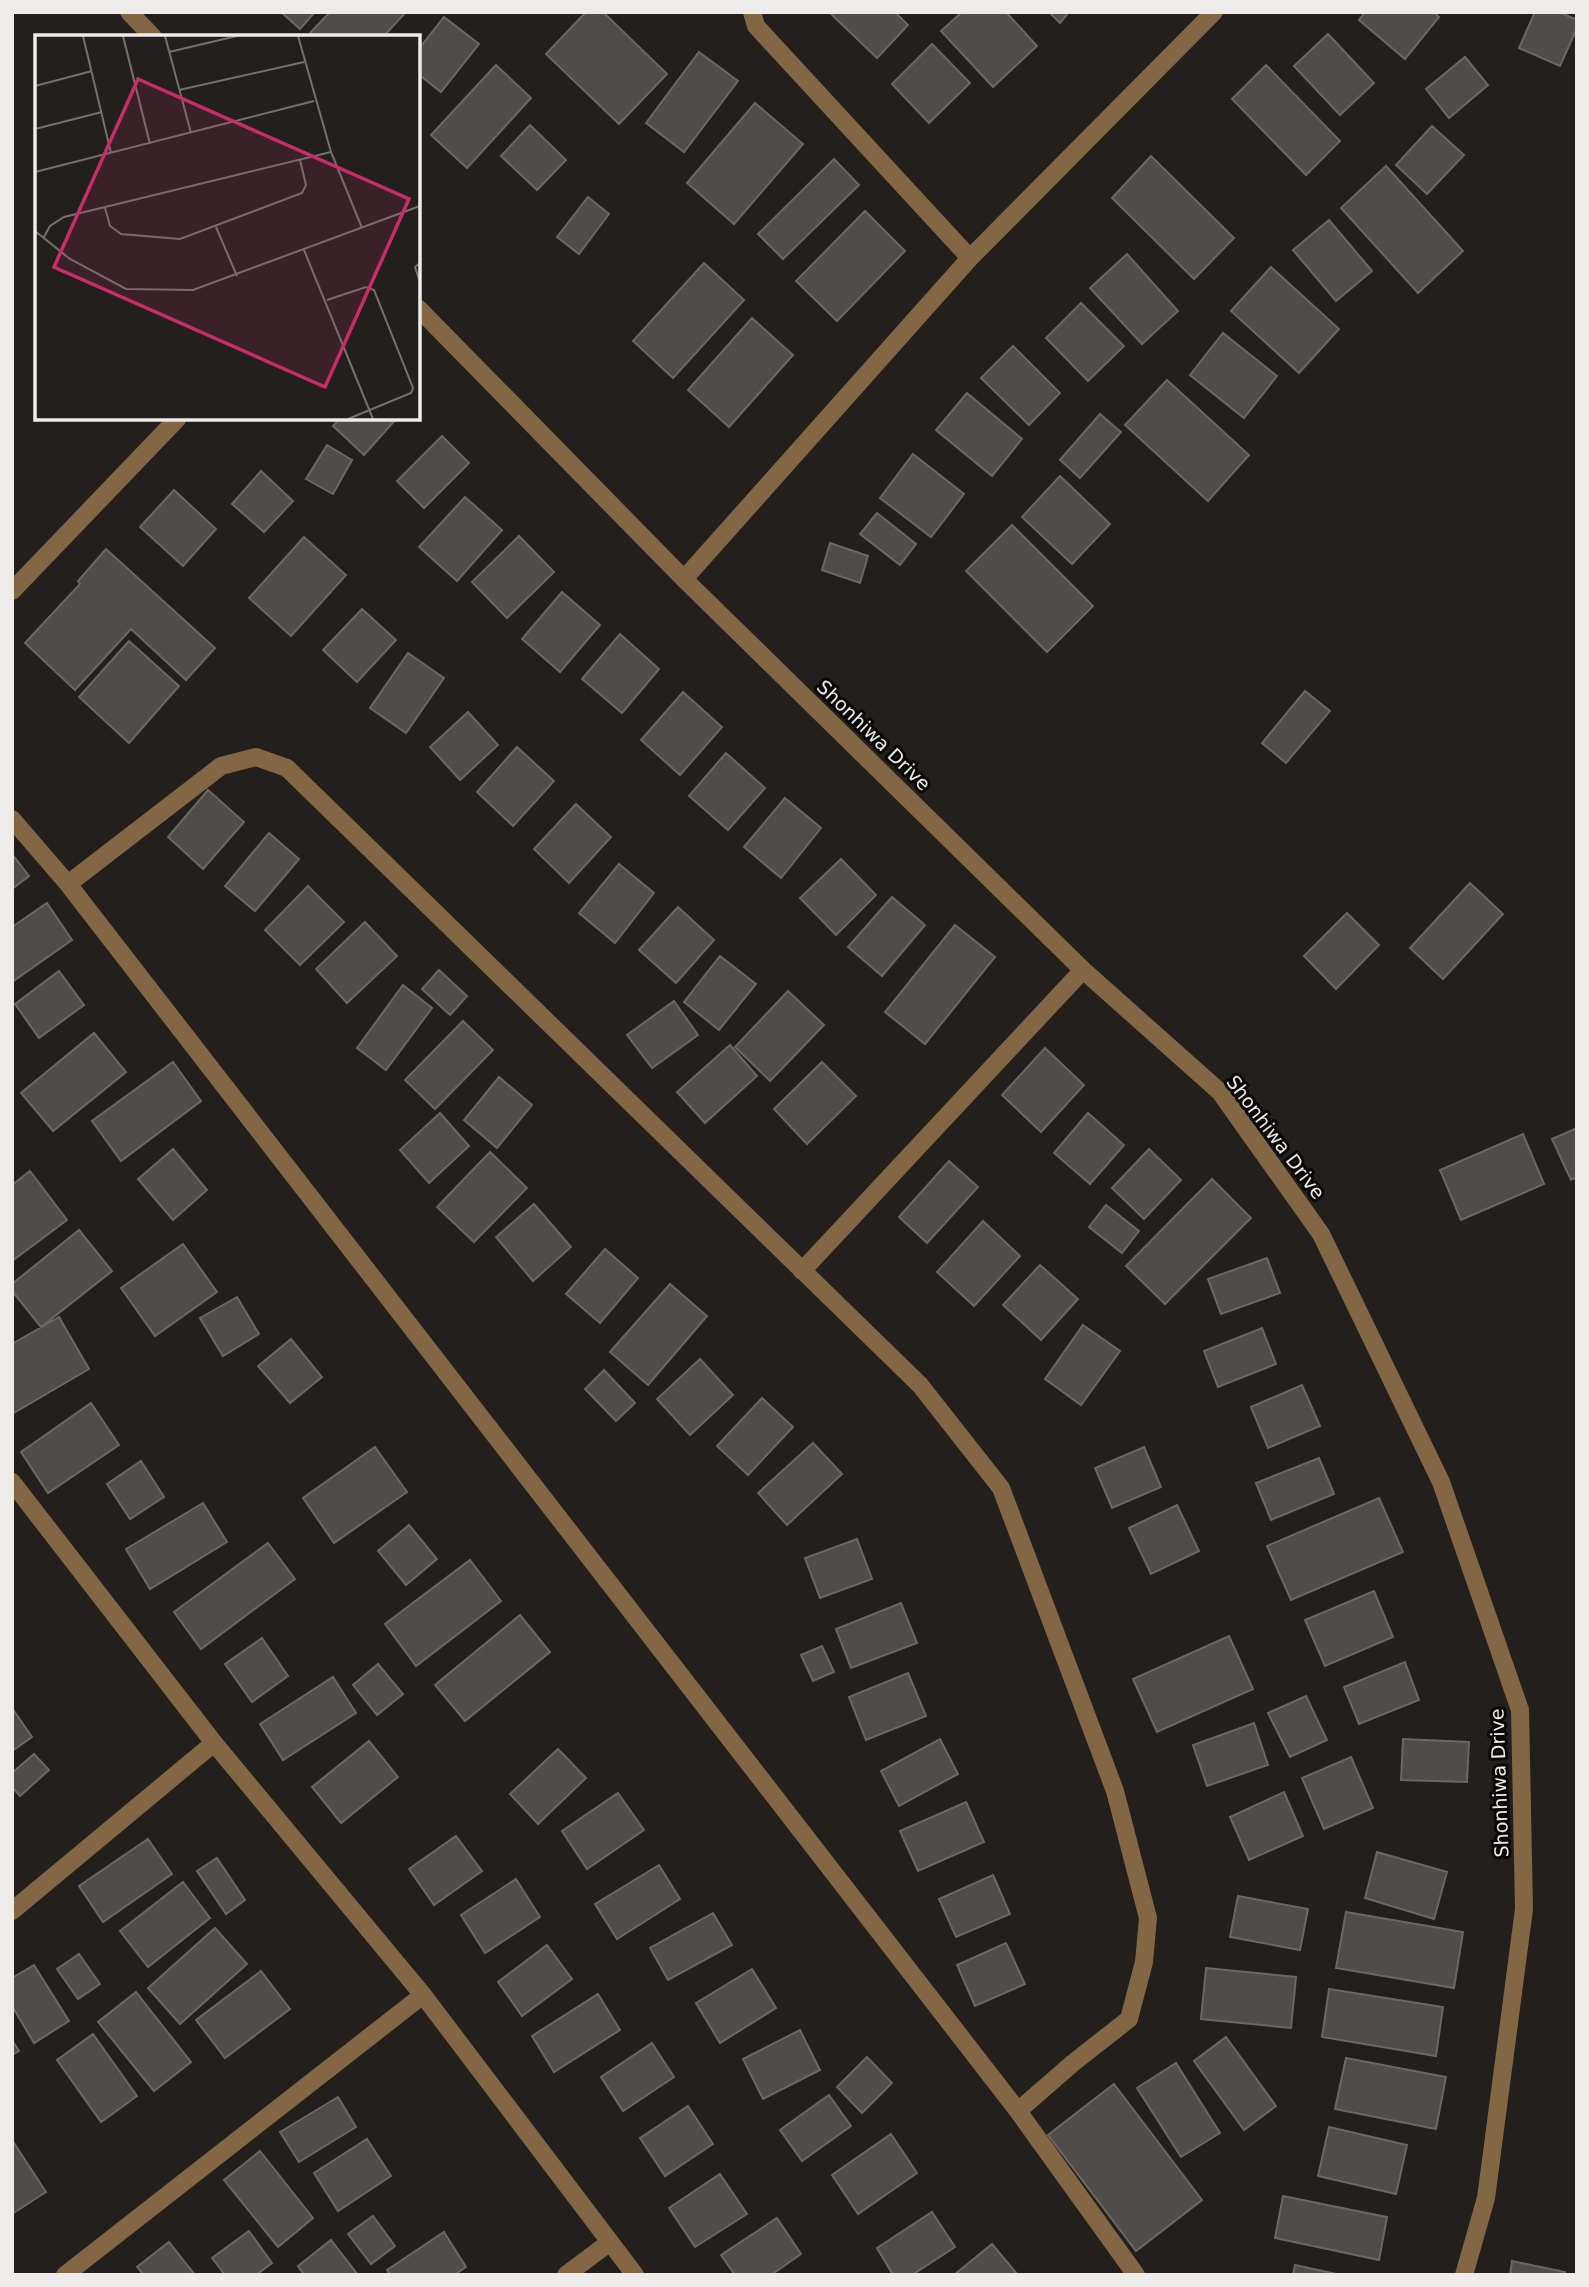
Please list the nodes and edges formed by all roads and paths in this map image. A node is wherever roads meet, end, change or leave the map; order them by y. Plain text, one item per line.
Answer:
1 (129, 12) edge
2 (752, 12) edge
3 (1214, 12) edge
4 (151, 35) edge
5 (970, 258) junction
6 (420, 310) edge
7 (176, 420) edge
8 (684, 579) junction
9 (12, 591) edge
10 (12, 819) edge
11 (68, 884) junction
12 (1083, 970) junction
13 (802, 1271) junction
14 (12, 1482) edge
15 (214, 1743) junction
16 (12, 1911) edge
17 (422, 1995) junction
18 (1018, 2111) junction
19 (610, 2242) junction
20 (65, 2275) edge
21 (566, 2275) edge
22 (635, 2275) edge
23 (1136, 2275) edge
24 (1464, 2275) edge

1 - 4 street
2 - 5 street
3 - 5 street
5 - 8 street
6 - 8 street, Shonhiwa Drive
7 - 9 street
8 - 12 street, Shonhiwa Drive
10 - 11 street
11 - 13 street
11 - 18 street
12 - 13 street
12 - 24 street, Shonhiwa Drive
13 - 18 street
14 - 15 street
15 - 16 street
15 - 17 street
17 - 19 street
17 - 20 street
18 - 23 street
19 - 21 street
19 - 22 street

